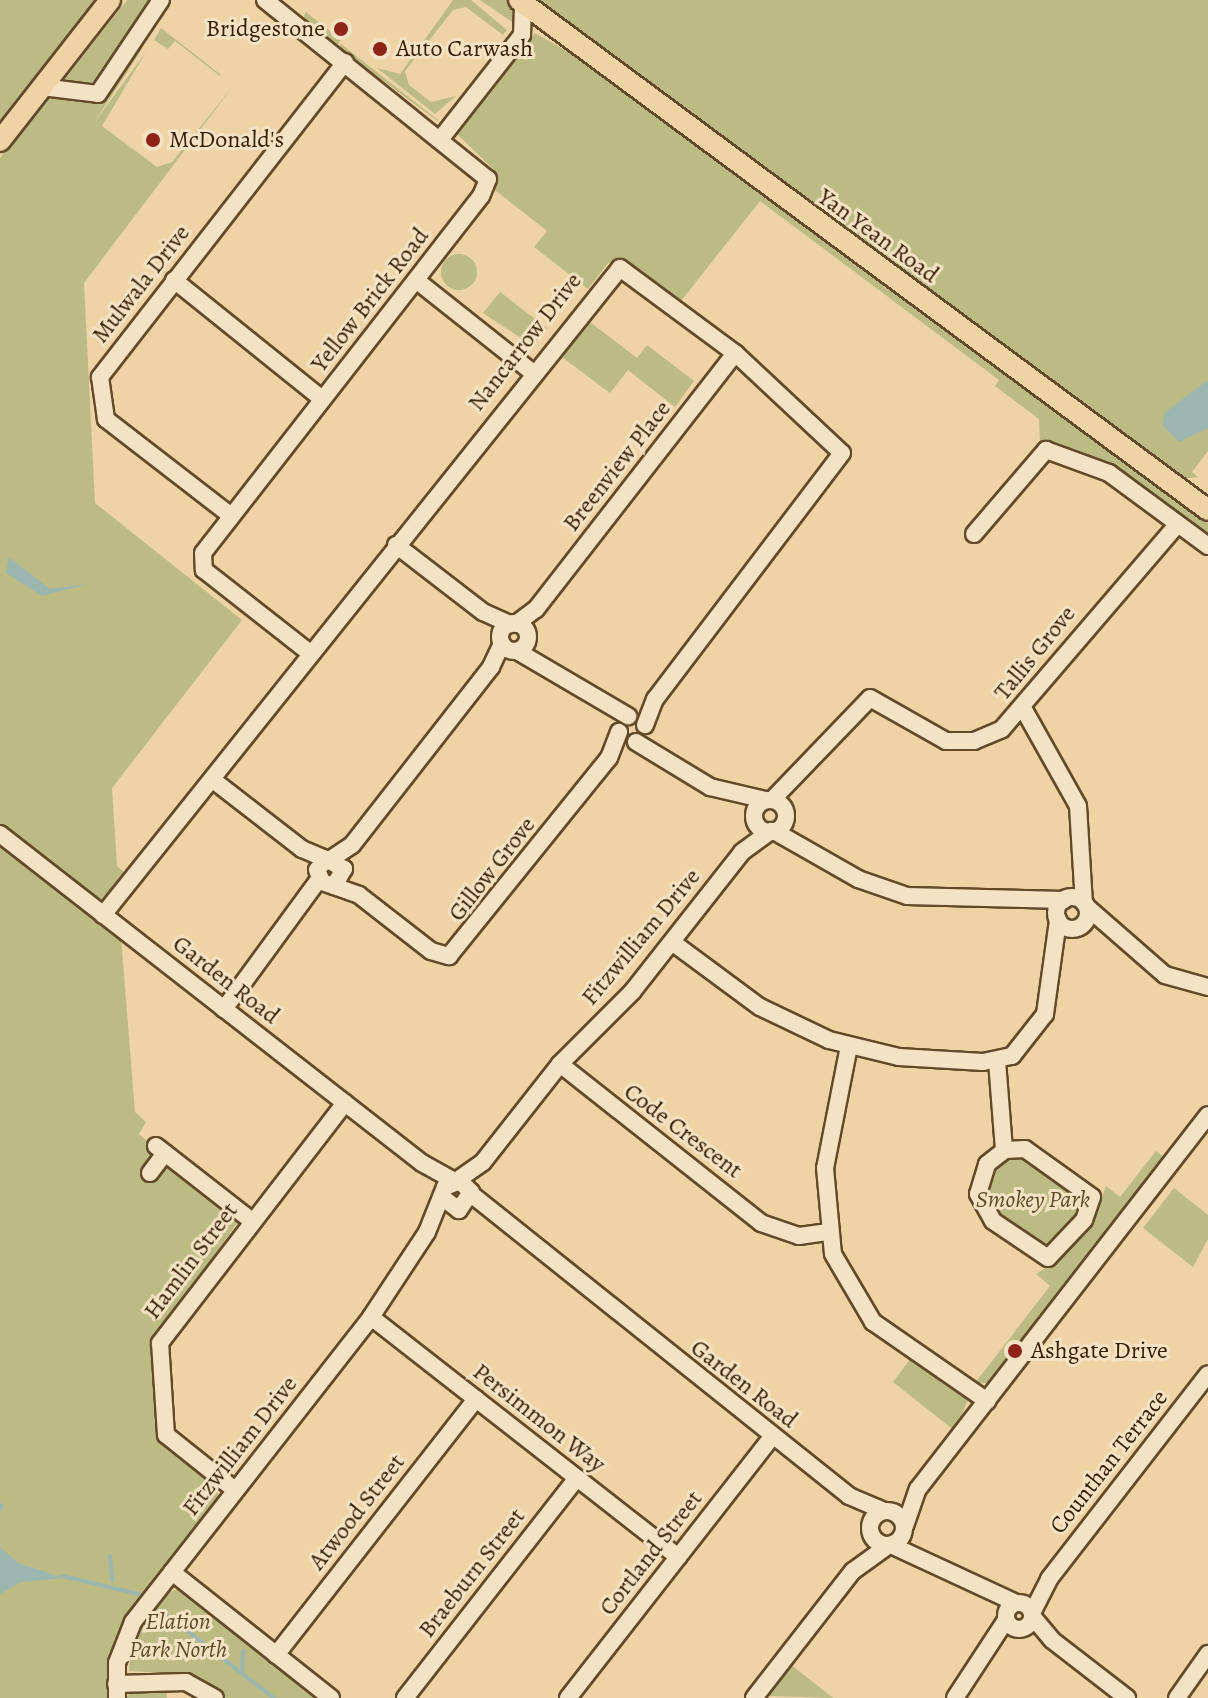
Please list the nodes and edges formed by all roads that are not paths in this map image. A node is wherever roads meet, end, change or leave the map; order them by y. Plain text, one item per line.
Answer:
1 (110, 0) edge
2 (161, 0) edge
3 (265, 0) edge
4 (521, 2) edge
5 (563, 33) junction
6 (522, 35) junction
7 (345, 62) junction
8 (42, 87) junction
9 (442, 137) junction
10 (0, 141) edge
11 (174, 280) junction
12 (416, 280) junction
13 (735, 353) junction
14 (532, 372) junction
15 (322, 399) junction
16 (1208, 510) edge
17 (230, 515) junction
18 (1178, 524) junction
19 (974, 534) dead end
20 (396, 545) junction
21 (1208, 546) edge
22 (514, 637) junction
23 (311, 654) junction
24 (1019, 714) junction
25 (632, 729) junction
26 (800, 778) junction
27 (213, 780) junction
28 (730, 794) junction
29 (769, 800) junction
30 (785, 812) junction
31 (755, 818) junction
32 (773, 831) junction
33 (0, 834) edge
34 (806, 843) junction
35 (742, 852) junction
36 (1082, 860) junction
37 (331, 873) junction
38 (1085, 905) junction
39 (1061, 908) junction
40 (106, 917) junction
41 (1079, 927) junction
42 (1115, 937) junction
43 (672, 942) junction
44 (1057, 957) junction
45 (1208, 987) edge
46 (224, 1009) junction
47 (849, 1046) junction
48 (997, 1061) junction
49 (560, 1064) junction
50 (345, 1103) junction
51 (1208, 1115) edge
52 (1004, 1150) junction
53 (483, 1162) junction
54 (422, 1163) junction
55 (150, 1173) dead end
56 (455, 1181) junction
57 (442, 1196) junction
58 (466, 1201) junction
59 (252, 1221) junction
60 (427, 1232) junction
61 (827, 1232) junction
62 (371, 1317) junction
63 (1208, 1374) edge
64 (476, 1399) junction
65 (987, 1401) junction
66 (772, 1437) junction
67 (577, 1478) junction
68 (918, 1489) junction
69 (235, 1490) junction
70 (849, 1496) junction
71 (885, 1511) junction
72 (905, 1527) junction
73 (870, 1528) junction
74 (890, 1545) junction
75 (922, 1553) junction
76 (678, 1557) junction
77 (853, 1571) junction
78 (172, 1572) junction
79 (1019, 1616) junction
80 (1208, 1654) edge
81 (276, 1655) junction
82 (116, 1691) edge
83 (215, 1698) edge
84 (331, 1698) edge
85 (405, 1698) edge
86 (568, 1698) edge
87 (754, 1698) edge
88 (955, 1698) edge
89 (1127, 1698) edge
90 (1177, 1698) edge

1 - 8 main road
2 - 8 street
3 - 7 street, Yellow Brick Road
4 - 5 main road, Yan Yean Road
4 - 6 street
5 - 6 street
5 - 16 main road, Yan Yean Road
6 - 9 street
7 - 9 street, Yellow Brick Road
7 - 11 street, Mulwala Drive
8 - 10 main road
9 - 12 street, Yellow Brick Road
11 - 15 street
11 - 17 street, Mulwala Drive
12 - 14 street
12 - 15 street, Yellow Brick Road
13 - 14 street, Nancarrow Drive
13 - 22 street, Breenview Place
13 - 25 street, Nancarrow Drive
14 - 20 street, Nancarrow Drive
15 - 17 street, Yellow Brick Road
17 - 23 street, Yellow Brick Road
18 - 19 street
18 - 21 street
18 - 24 street, Tallis Grove
20 - 22 street
20 - 23 street, Nancarrow Drive
22 - 25 street
22 - 37 street, Breenview Place
23 - 27 street, Nancarrow Drive
24 - 26 street, Tallis Grove
24 - 36 street
25 - 28 street
25 - 37 street, Gillow Grove
26 - 29 street, Tallis Grove
26 - 30 street, Tallis Grove
27 - 37 street, Gillow Grove
27 - 40 street, Nancarrow Drive
28 - 29 street
28 - 31 street
29 - 30 street
29 - 31 street, Tallis Grove
30 - 32 street, Tallis Grove
30 - 34 street
31 - 32 street
31 - 35 street, Fitzwilliam Drive
32 - 34 street
32 - 35 street, Fitzwilliam Drive
33 - 40 street, Garden Road
34 - 39 street
35 - 43 street, Fitzwilliam Drive
36 - 38 street
36 - 39 street
37 - 46 street, Breenview Place
38 - 39 street
38 - 41 street
38 - 42 street
39 - 41 street
39 - 44 street
40 - 46 street, Garden Road
41 - 42 street
41 - 44 street
42 - 45 street
43 - 47 street
43 - 49 street, Fitzwilliam Drive
44 - 48 street
46 - 50 street, Garden Road
47 - 48 street
47 - 61 street
48 - 52 street
49 - 53 street, Fitzwilliam Drive
49 - 61 street, Code Crescent
50 - 54 street, Garden Road
50 - 59 street, Hamlin Street
51 - 65 street
52 - 52 street
53 - 56 street, Fitzwilliam Drive
53 - 58 street, Fitzwilliam Drive
54 - 56 street, Garden Road
54 - 57 street, Garden Road
55 - 59 street
56 - 57 street, Fitzwilliam Drive
56 - 58 street, Garden Road
57 - 58 street
57 - 60 street, Fitzwilliam Drive
58 - 60 street, Fitzwilliam Drive
58 - 66 street, Garden Road
59 - 69 street, Hamlin Street
60 - 62 street, Fitzwilliam Drive
61 - 65 street
62 - 64 street, Persimmon Way
62 - 69 street, Fitzwilliam Drive
63 - 79 street, Counthan Terrace
64 - 67 street, Persimmon Way
64 - 81 street, Atwood Street
65 - 68 street
66 - 70 street, Garden Road
66 - 76 street, Cortland Street
67 - 76 street, Persimmon Way
67 - 85 street, Braeburn Street
68 - 71 street
68 - 72 street
69 - 78 street, Fitzwilliam Drive
70 - 71 street, Garden Road
70 - 73 street, Garden Road
71 - 72 street, Garden Road
71 - 73 street
72 - 74 street
72 - 75 street, Garden Road
73 - 74 street, Garden Road
73 - 77 street
74 - 75 street
74 - 77 street
75 - 79 street
76 - 86 street, Cortland Street
77 - 87 street
78 - 81 street
78 - 82 street, Fitzwilliam Drive
79 - 88 street, Counthan Terrace
79 - 89 street
80 - 90 street
81 - 84 street
82 - 83 street

